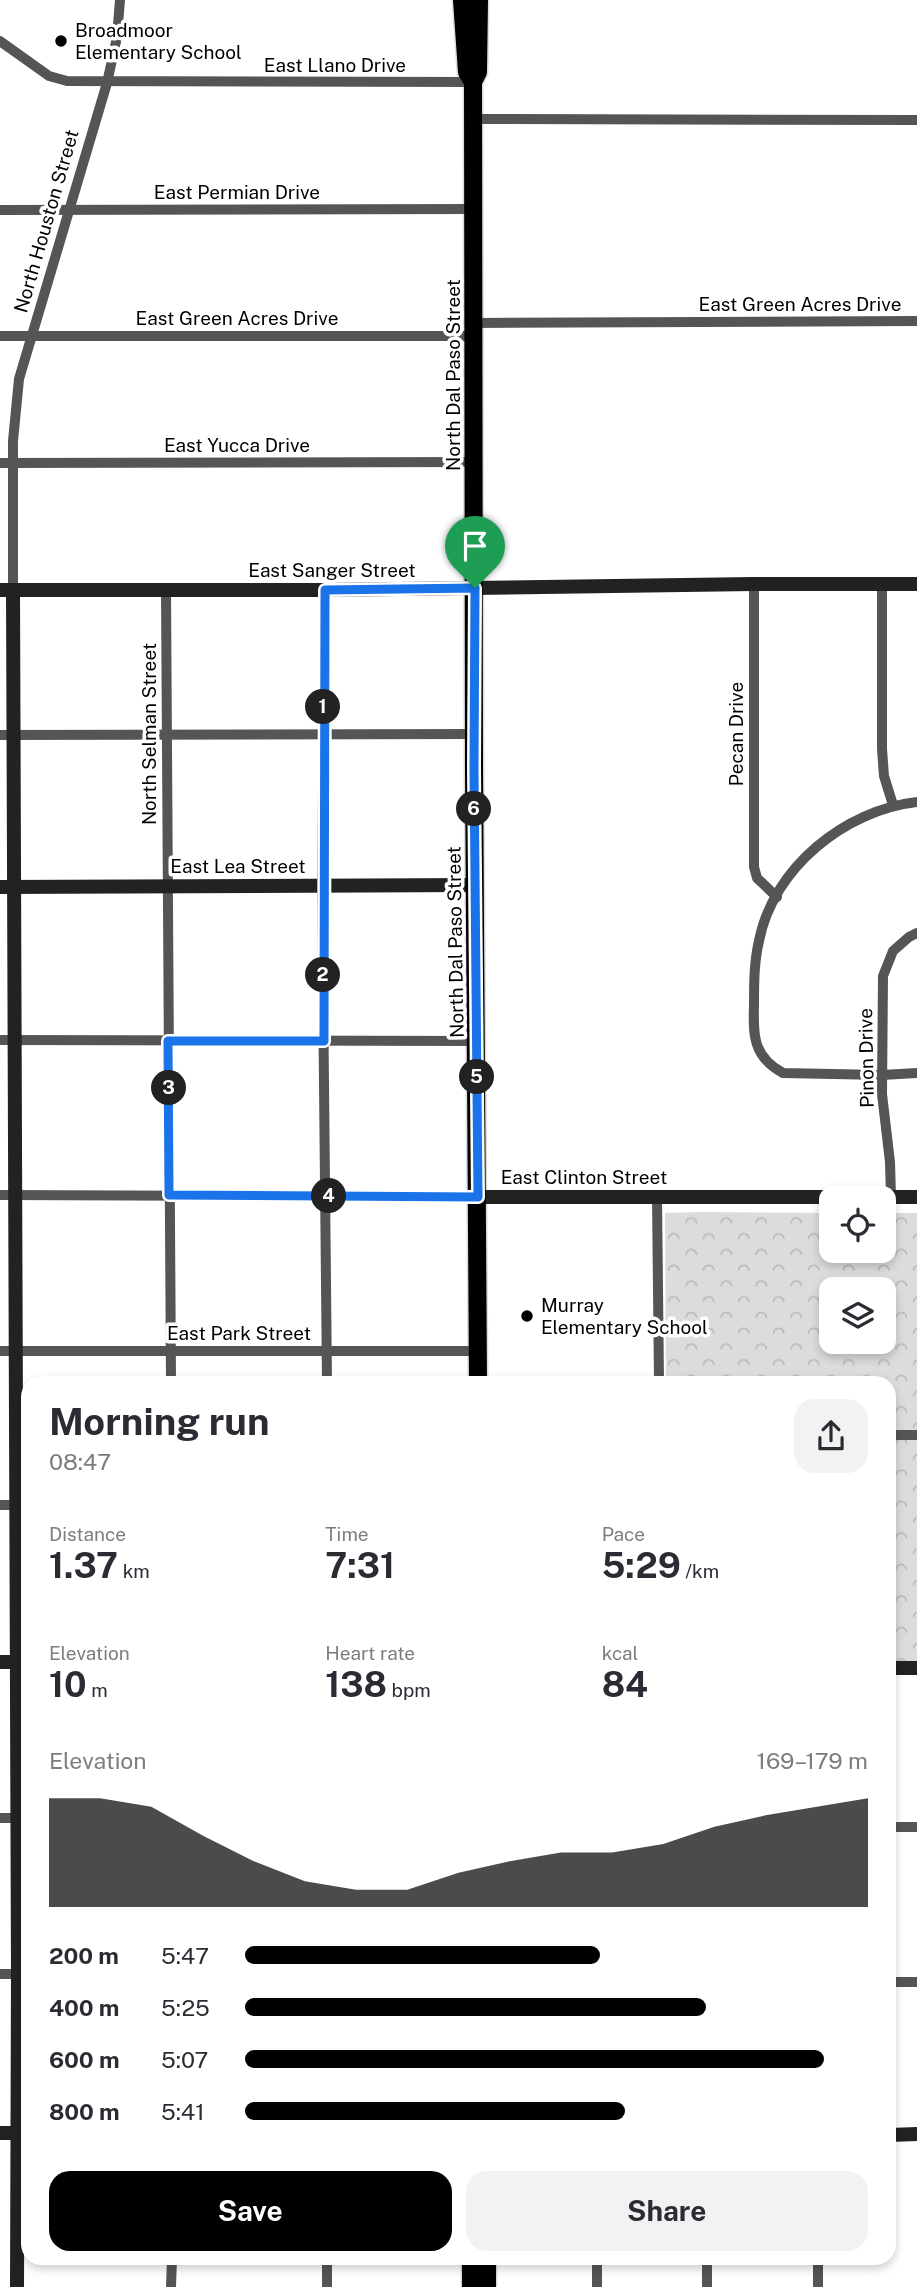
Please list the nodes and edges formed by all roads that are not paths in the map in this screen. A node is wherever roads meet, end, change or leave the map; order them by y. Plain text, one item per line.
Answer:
1 (120, 0) edge
2 (463, 0) edge
3 (479, 0) edge
4 (0, 41) edge
5 (473, 82) junction
6 (107, 83) junction
7 (474, 119) junction
8 (917, 120) edge
9 (474, 209) junction
10 (0, 210) edge
11 (68, 210) junction
12 (917, 321) edge
13 (474, 330) junction
14 (32, 335) junction
15 (0, 336) edge
16 (474, 462) junction
17 (0, 463) edge
18 (13, 463) junction
19 (754, 584) junction
20 (882, 584) junction
21 (917, 584) edge
22 (475, 588) junction
23 (6, 590) edge
24 (166, 590) junction
25 (325, 590) junction
26 (167, 734) junction
27 (474, 734) junction
28 (6, 735) edge
29 (323, 735) junction
30 (917, 802) edge
31 (893, 805) junction
32 (167, 885) junction
33 (476, 885) junction
34 (322, 886) junction
35 (7, 887) edge
36 (776, 897) junction
37 (917, 933) edge
38 (7, 1040) edge
39 (168, 1041) junction
40 (324, 1041) junction
41 (477, 1041) junction
42 (917, 1073) edge
43 (883, 1075) junction
44 (891, 1186) edge
45 (7, 1195) edge
46 (169, 1195) junction
47 (325, 1196) junction
48 (478, 1197) junction
49 (657, 1197) junction
50 (819, 1197) edge
51 (896, 1197) edge
52 (917, 1197) edge
53 (7, 1351) edge
54 (171, 1351) junction
55 (326, 1351) junction
56 (478, 1351) junction
57 (172, 1376) edge
58 (327, 1376) edge
59 (478, 1376) edge
60 (659, 1376) edge
61 (896, 1435) edge
62 (917, 1435) edge
63 (21, 1495) edge
64 (0, 1505) edge
65 (21, 1505) edge
66 (0, 1662) edge
67 (21, 1662) edge
68 (896, 1668) edge
69 (917, 1668) edge
70 (21, 1693) edge
71 (0, 1818) edge
72 (17, 1818) junction
73 (896, 1826) edge
74 (917, 1827) edge
75 (0, 1974) edge
76 (18, 1974) junction
77 (896, 1982) edge
78 (917, 1982) edge
79 (21, 2093) edge
80 (0, 2133) edge
81 (21, 2133) edge
82 (896, 2134) edge
83 (917, 2134) edge
84 (21, 2164) edge
85 (172, 2265) edge
86 (327, 2265) edge
87 (471, 2265) edge
88 (487, 2265) edge
89 (597, 2265) edge
90 (707, 2265) edge
91 (818, 2265) edge
92 (17, 2287) edge
93 (172, 2287) edge
94 (327, 2287) edge
95 (471, 2287) edge
96 (487, 2287) edge
97 (597, 2287) edge
98 (707, 2287) edge
99 (818, 2287) edge

1 - 6 street, North Houston Street
2 - 5 main road, North Dal Paso Street
3 - 5 main road, North Dal Paso Street
4 - 6 street, East Llano Drive
5 - 6 street, East Llano Drive
5 - 7 main road, North Dal Paso Street
6 - 11 street, North Houston Street
7 - 8 street
7 - 9 main road, North Dal Paso Street
9 - 11 street, East Permian Drive
9 - 13 main road, North Dal Paso Street
10 - 11 street, East Permian Drive
11 - 14 street, North Houston Street
12 - 13 street, East Green Acres Drive
13 - 14 street, East Green Acres Drive
13 - 16 main road, North Dal Paso Street
14 - 15 street, East Green Acres Drive
14 - 18 street, North Houston Street
16 - 18 street, East Yucca Drive
16 - 22 main road, North Dal Paso Street
17 - 18 street, East Yucca Drive
18 - 23 street, North Houston Street
19 - 20 street, East Sanger Street
19 - 22 street, East Sanger Street
19 - 36 street, Pecan Drive
20 - 21 street, East Sanger Street
20 - 31 street
22 - 25 street, East Sanger Street
22 - 27 main road, North Dal Paso Street
23 - 24 street, East Sanger Street
23 - 28 street, North Houston Street
24 - 25 street, East Sanger Street
24 - 26 street, North Selman Street
25 - 29 street
26 - 28 street
26 - 29 street
26 - 32 street, North Selman Street
27 - 29 street
27 - 33 main road, North Dal Paso Street
28 - 35 street, North Houston Street
29 - 34 street
30 - 31 street
31 - 36 street
32 - 34 street, East Lea Street
32 - 35 street, East Lea Street
32 - 39 street, North Selman Street
33 - 34 street, East Lea Street
33 - 41 main road, North Dal Paso Street
34 - 40 street
35 - 38 street, North Houston Street
36 - 43 street
37 - 43 street, Pinon Drive
38 - 39 street
38 - 45 street, North Houston Street
39 - 40 street
39 - 46 street, North Selman Street
40 - 41 street
40 - 47 street
41 - 48 main road, North Dal Paso Street
42 - 43 street
43 - 44 street, Pinon Drive
45 - 46 street, East Clinton Street
45 - 53 street, North Houston Street
46 - 47 street, East Clinton Street
46 - 54 street, North Selman Street
47 - 48 street, East Clinton Street
47 - 55 street
48 - 49 street, East Clinton Street
48 - 56 main road, North Dal Paso Street
49 - 50 street, East Clinton Street
49 - 60 street
51 - 52 street, East Clinton Street
53 - 54 street, East Park Street
53 - 63 street, North Houston Street
54 - 55 street, East Park Street
54 - 57 street, North Selman Street
55 - 56 street, East Park Street
55 - 58 street
56 - 59 main road, North Dal Paso Street
61 - 62 street
64 - 65 street
66 - 67 street
68 - 69 street
70 - 72 street, North Houston Street
71 - 72 street
72 - 76 street, North Houston Street
73 - 74 street
75 - 76 street
76 - 79 street, North Houston Street
77 - 78 street
80 - 81 street
82 - 83 street
84 - 92 street, North Houston Street
85 - 93 street
86 - 94 street
87 - 95 main road
88 - 96 main road
89 - 97 street
90 - 98 street
91 - 99 street

